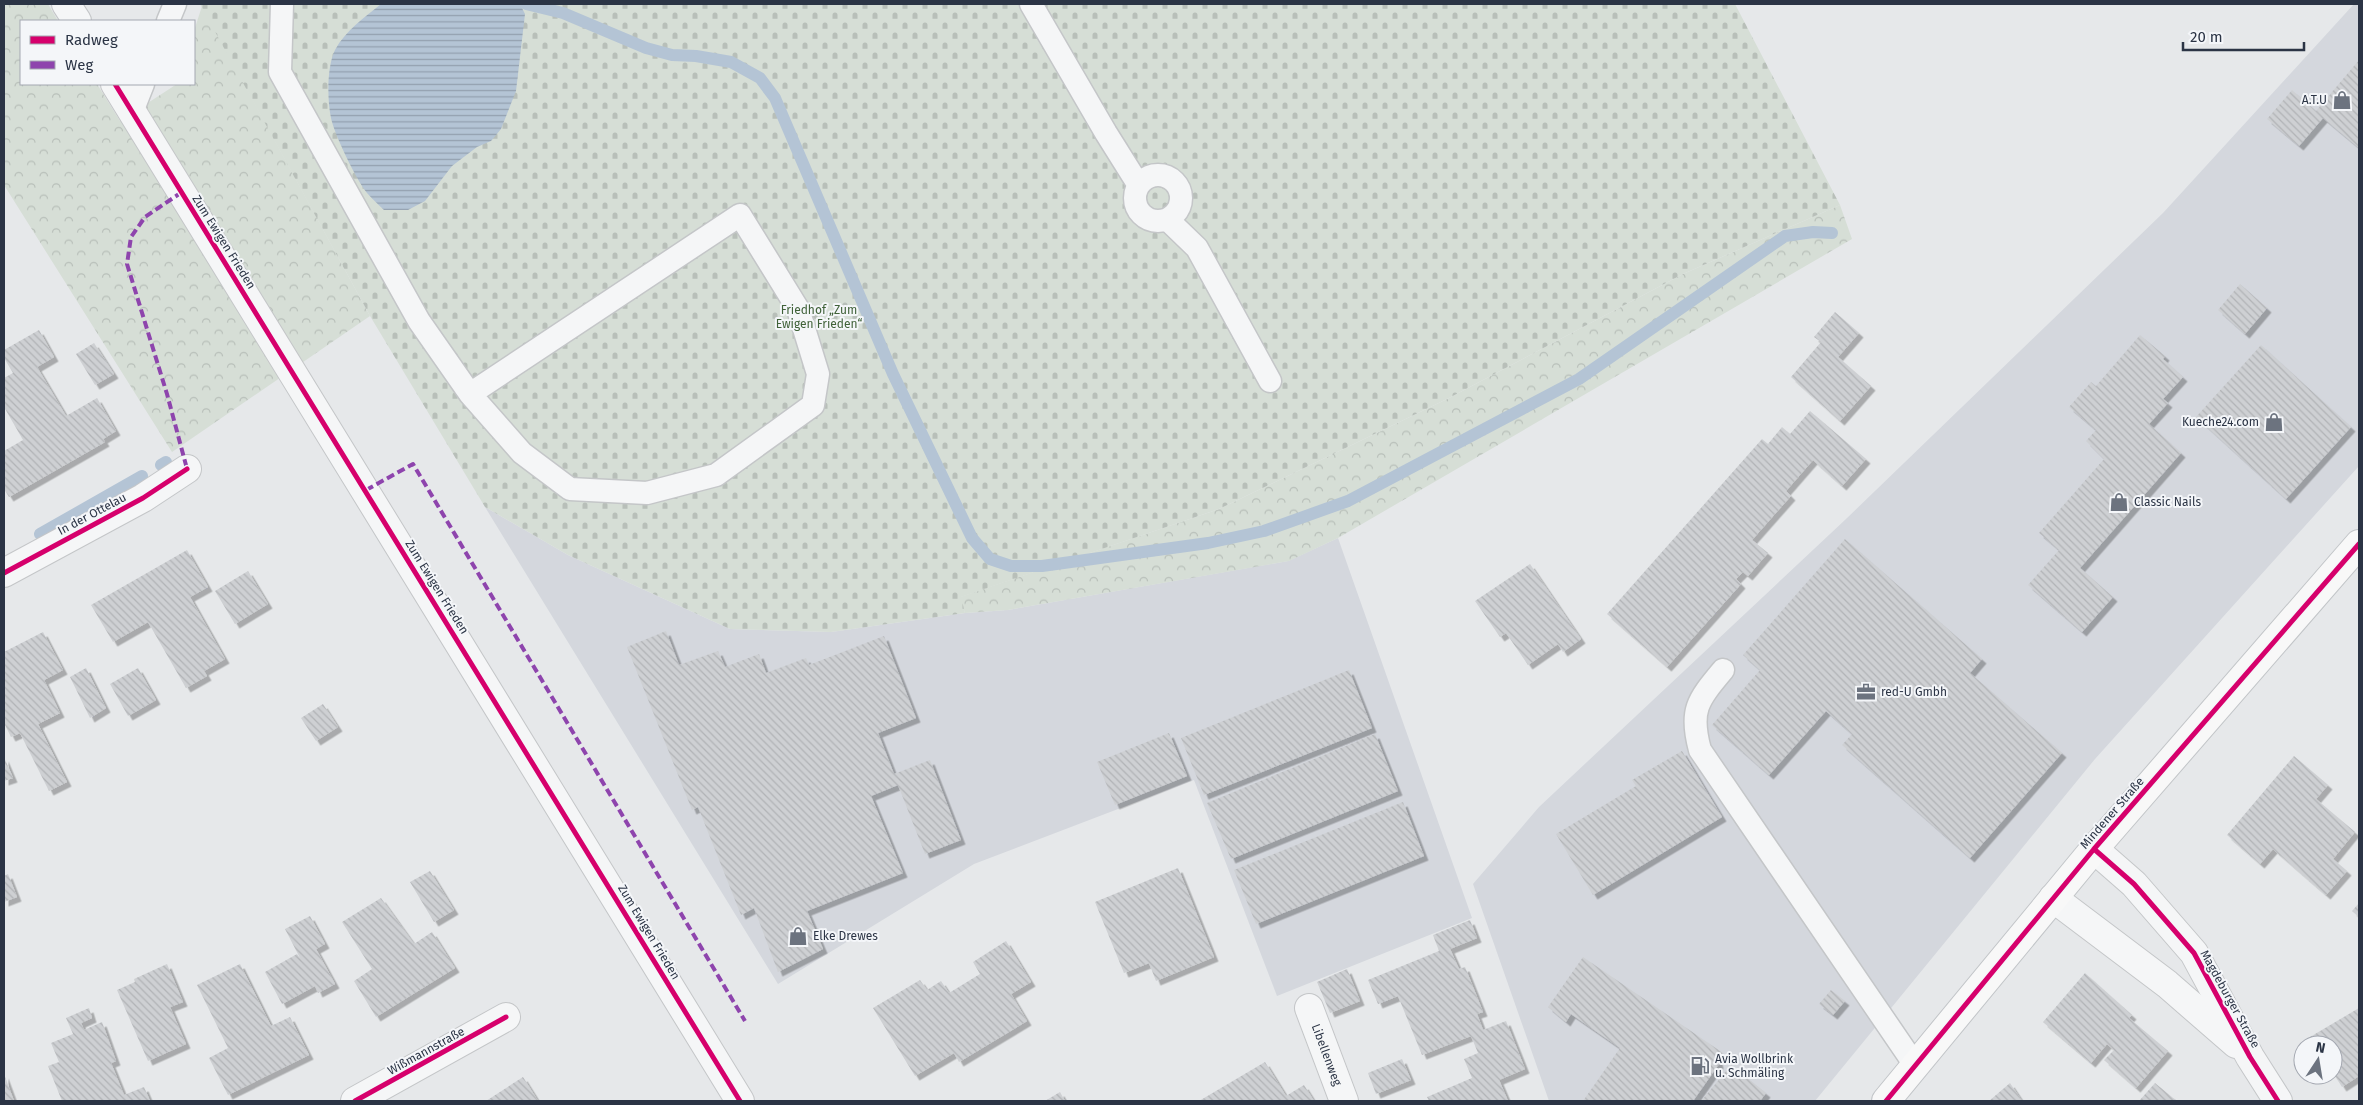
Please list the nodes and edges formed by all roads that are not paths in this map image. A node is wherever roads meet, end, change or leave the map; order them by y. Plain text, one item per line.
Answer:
1 (66, 4) edge
2 (174, 4) edge
3 (282, 4) edge
4 (1031, 4) edge
5 (75, 20) edge
6 (168, 20) edge
7 (116, 85) edge
8 (143, 85) edge
9 (132, 112) junction
10 (1138, 184) junction
11 (1168, 220) junction
12 (1270, 381) dead end
13 (470, 394) junction
14 (187, 470) dead end
15 (2359, 544) edge
16 (4, 573) edge
17 (1723, 670) dead end
18 (2094, 849) junction
19 (2053, 898) junction
20 (1309, 1008) dead end
21 (506, 1017) dead end
22 (2250, 1056) junction
23 (1915, 1065) junction
24 (355, 1101) edge
25 (740, 1101) edge
26 (1344, 1101) edge
27 (1886, 1101) edge
28 (2278, 1101) edge

1 - 5 street
2 - 6 lane
3 - 13 lane
4 - 10 lane
7 - 9 street, Zum Ewigen Frieden
8 - 9 lane
9 - 25 street, Zum Ewigen Frieden
10 - 11 lane
10 - 11 lane
11 - 12 lane
13 - 13 lane
14 - 16 street, In der Ottelau
15 - 18 main road, Mindener Straße
17 - 23 lane
18 - 19 main road, Mindener Straße
18 - 22 street, Magdeburger Straße
19 - 22 street, Magdeburger Straße
19 - 23 main road, Mindener Straße
20 - 26 street, Libellenweg
21 - 24 street, Wißmannstraße
22 - 28 street, Magdeburger Straße
23 - 27 main road, Mindener Straße

